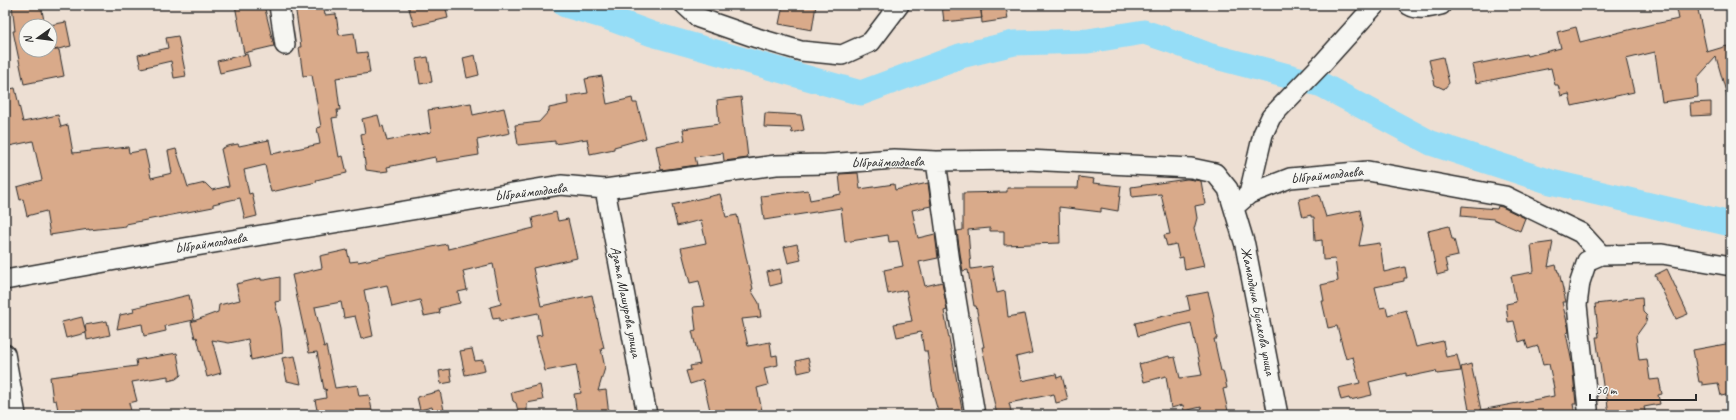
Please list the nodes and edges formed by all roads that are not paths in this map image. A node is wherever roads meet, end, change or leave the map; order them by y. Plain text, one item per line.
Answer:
1 (279, 5) edge
2 (685, 5) edge
3 (899, 5) edge
4 (1375, 5) edge
5 (1409, 5) edge
6 (1441, 5) edge
7 (285, 45) dead end
8 (936, 161) junction
9 (605, 190) junction
10 (1249, 194) junction
11 (1234, 207) junction
12 (1601, 255) junction
13 (1731, 266) edge
14 (5, 280) edge
15 (5, 354) edge
16 (1588, 409) dead end
17 (16, 415) edge
18 (647, 415) edge
19 (975, 415) edge
20 (1278, 415) edge

1 - 7 street
2 - 3 street
4 - 10 street
5 - 6 street
8 - 9 street, Ыбраймолдаева
8 - 11 street, Ыбраймолдаева
8 - 19 street
9 - 14 street, Ыбраймолдаева
9 - 18 street, Азата Машурова улица
10 - 11 street, Ыбраймолдаева
10 - 12 street, Ыбраймолдаева
11 - 20 street, Жамалдина Бусакова улица
12 - 13 street
12 - 16 street
15 - 17 street

